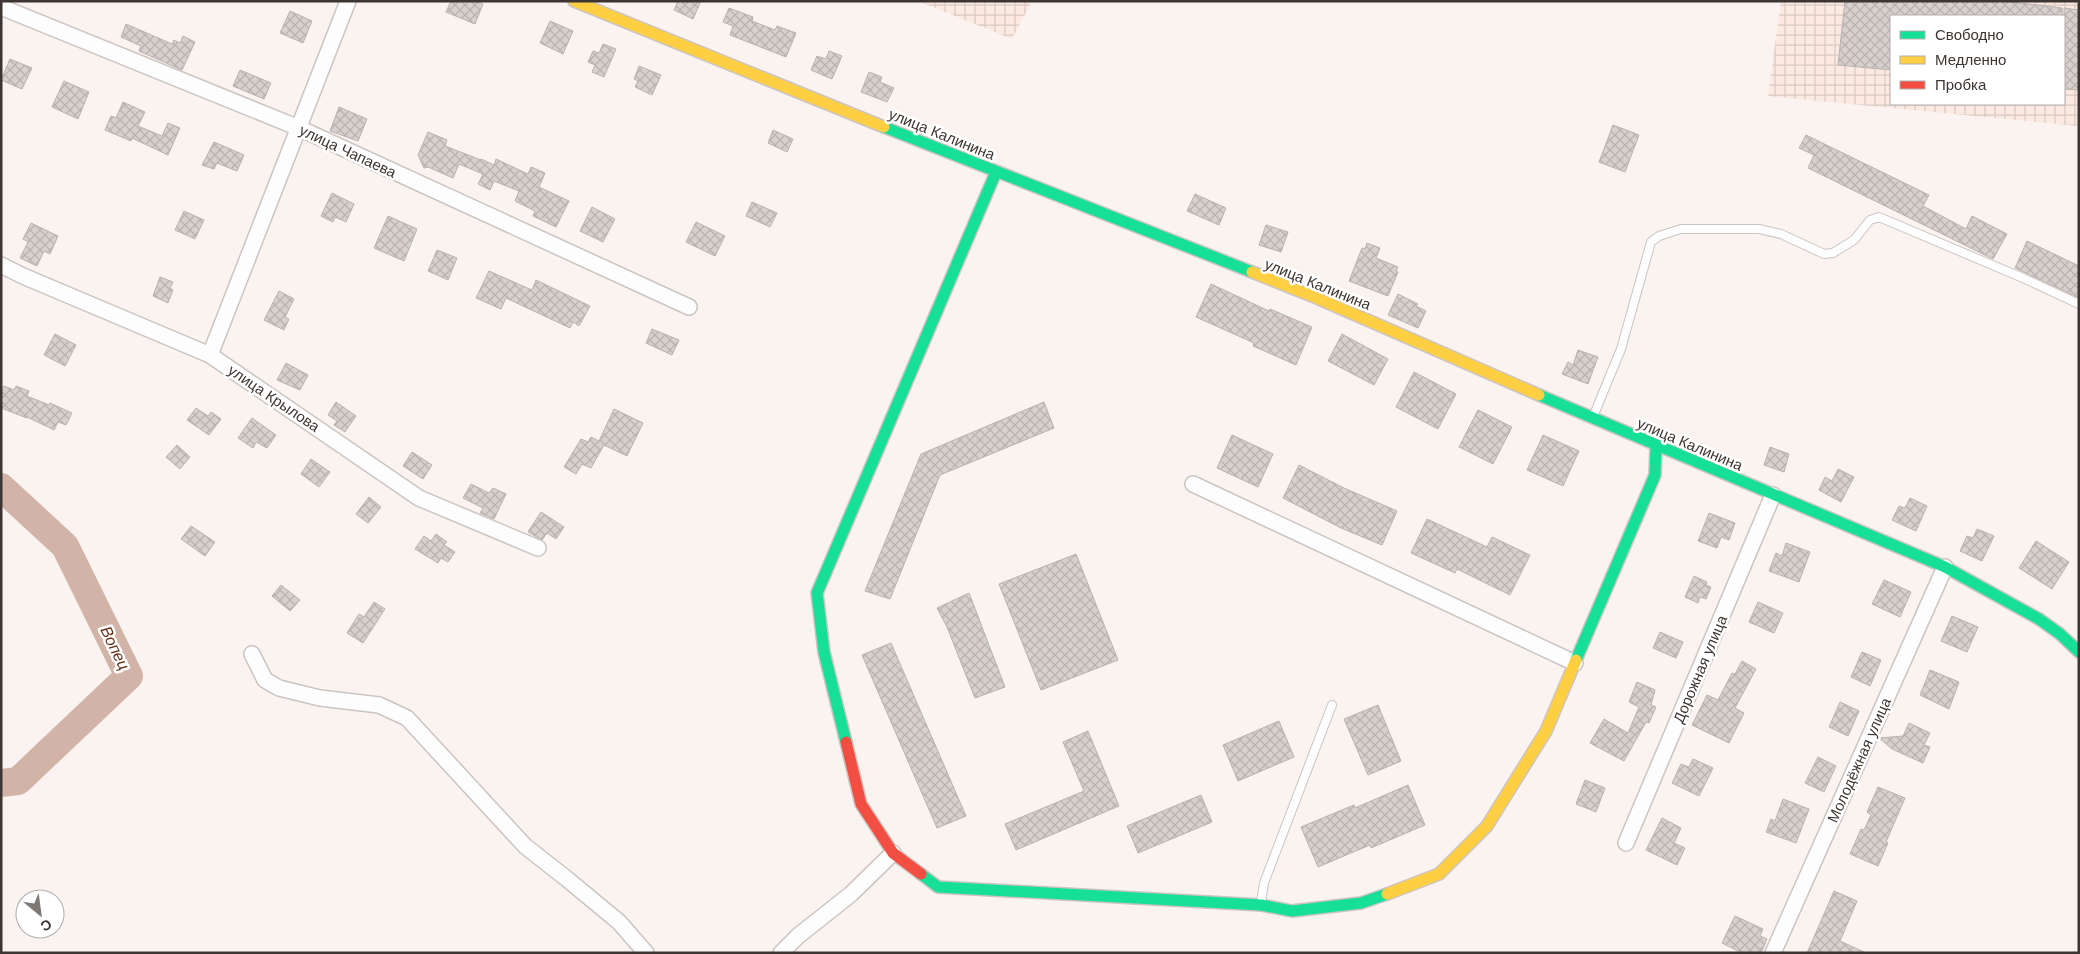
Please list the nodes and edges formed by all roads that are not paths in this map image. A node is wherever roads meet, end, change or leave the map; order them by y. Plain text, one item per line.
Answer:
1 (348, 1) edge
2 (574, 1) edge
3 (1, 7) edge
4 (299, 128) junction
5 (996, 172) junction
6 (1, 265) edge
7 (2079, 304) edge
8 (689, 307) dead end
9 (210, 355) junction
10 (1593, 419) junction
11 (1656, 446) junction
12 (1193, 484) dead end
13 (1773, 495) junction
14 (538, 548) dead end
15 (1945, 566) junction
16 (2079, 652) edge
17 (252, 654) dead end
18 (1575, 663) junction
19 (1332, 705) dead end
20 (1626, 843) dead end
21 (894, 853) junction
22 (1261, 905) junction
23 (646, 953) edge
24 (781, 953) edge
25 (1773, 953) edge

1 - 4 street
2 - 5 street, улица Калинина
3 - 4 street, улица Чапаева
4 - 8 street, улица Чапаева
4 - 9 street
5 - 10 street, улица Калинина
5 - 21 street
6 - 9 street, улица Крылова
7 - 10 lane
9 - 14 street, улица Крылова
10 - 11 street, улица Калинина
11 - 13 street, улица Калинина
11 - 18 street
12 - 18 street
13 - 15 street, улица Калинина
13 - 20 street, Дорожная улица
15 - 16 street, улица Калинина
15 - 25 street, Молодёжная улица
17 - 23 street
18 - 22 street
19 - 22 lane
21 - 22 street
21 - 24 street

